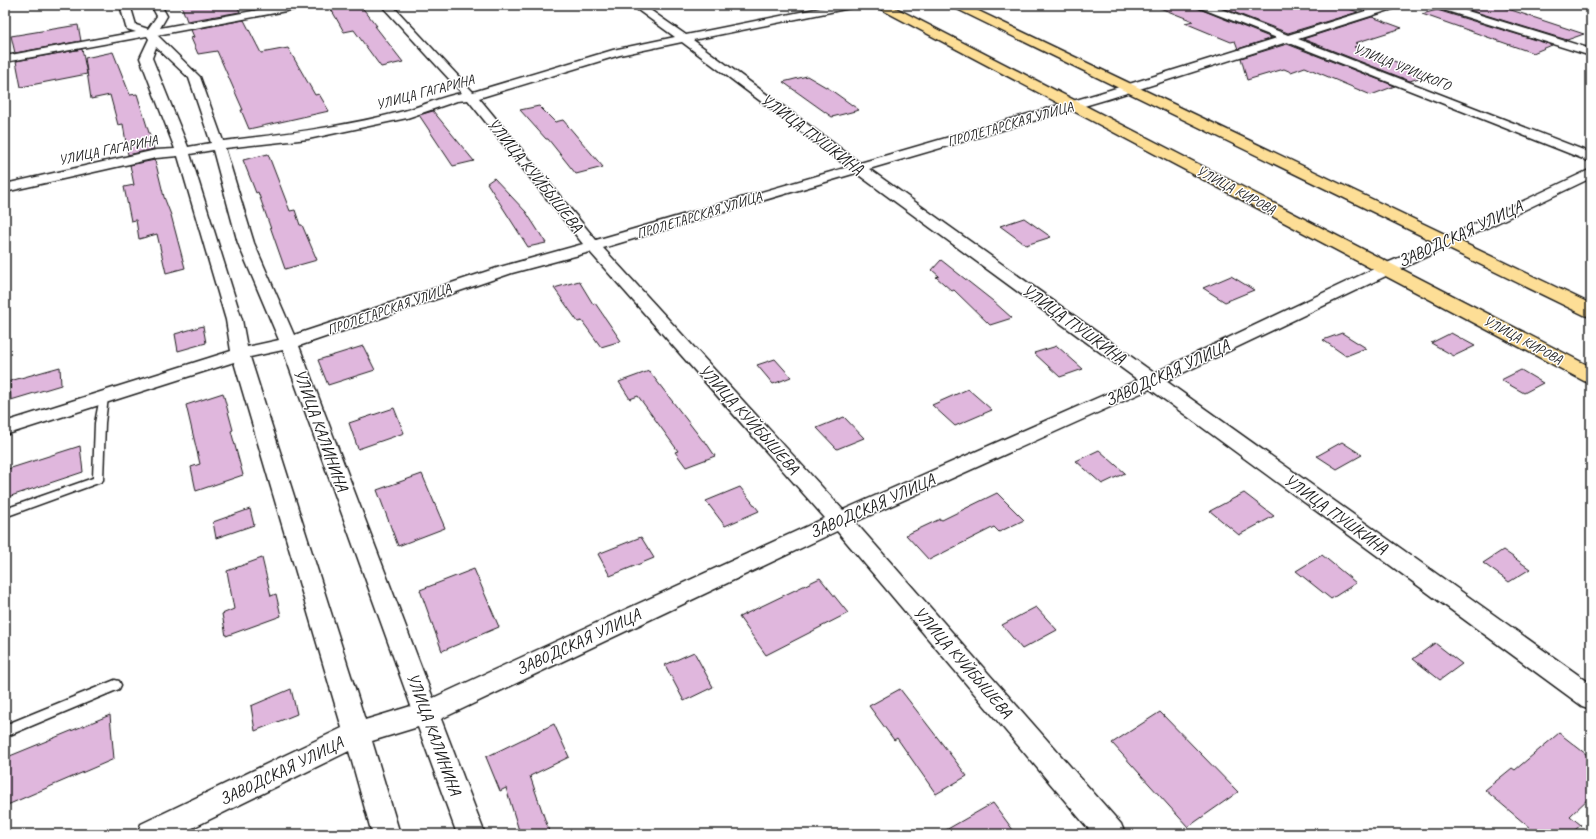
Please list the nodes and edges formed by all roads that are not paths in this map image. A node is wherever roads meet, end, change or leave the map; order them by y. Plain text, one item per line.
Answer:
1 (125, 5) edge
2 (156, 5) edge
3 (302, 5) edge
4 (386, 5) edge
5 (636, 5) edge
6 (850, 5) edge
7 (881, 5) edge
8 (957, 5) edge
9 (1202, 5) edge
10 (1395, 5) edge
11 (1438, 5) edge
12 (152, 36) junction
13 (684, 38) junction
14 (1287, 38) junction
15 (1591, 53) edge
16 (5, 59) edge
17 (1129, 89) junction
18 (471, 96) junction
19 (1075, 105) junction
20 (218, 145) junction
21 (183, 152) junction
22 (1591, 158) edge
23 (858, 168) junction
24 (1591, 173) edge
25 (5, 188) edge
26 (1448, 242) junction
27 (593, 246) junction
28 (1386, 269) junction
29 (1591, 311) edge
30 (289, 343) junction
31 (240, 354) junction
32 (1591, 376) edge
33 (1152, 381) junction
34 (104, 397) junction
35 (5, 429) edge
36 (5, 513) edge
37 (840, 520) junction
38 (115, 685) dead end
39 (1591, 698) edge
40 (427, 713) junction
41 (5, 731) edge
42 (357, 734) junction
43 (151, 834) edge
44 (386, 834) edge
45 (472, 834) edge
46 (1111, 834) edge

1 - 12 street, УЛИЦА КАЛИНИНА
2 - 12 street
3 - 12 street
4 - 18 street, УЛИЦА КУЙБЫШЕВА
5 - 13 street, УЛИЦА ПУШКИНА
6 - 13 street, УЛИЦА ГАГАРИНА
7 - 19 main road, УЛИЦА КИРОВА
8 - 17 main road
9 - 14 street, УЛИЦА УРИЦКОГО
10 - 14 street, ПРОЛЕТАРСКАЯ УЛИЦА
11 - 15 street
12 - 16 street
12 - 20 street, УЛИЦА КАЛИНИНА
12 - 21 street
13 - 18 street, УЛИЦА ГАГАРИНА
13 - 23 street, УЛИЦА ПУШКИНА
14 - 17 street, ПРОЛЕТАРСКАЯ УЛИЦА
14 - 22 street, УЛИЦА УРИЦКОГО
17 - 19 street, ПРОЛЕТАРСКАЯ УЛИЦА
17 - 26 main road
18 - 20 street, УЛИЦА ГАГАРИНА
18 - 27 street, УЛИЦА КУЙБЫШЕВА
19 - 23 street, ПРОЛЕТАРСКАЯ УЛИЦА
19 - 28 main road, УЛИЦА КИРОВА
20 - 21 street, УЛИЦА ГАГАРИНА
20 - 30 street, УЛИЦА КАЛИНИНА
21 - 25 street, УЛИЦА ГАГАРИНА
21 - 31 street
23 - 27 street, ПРОЛЕТАРСКАЯ УЛИЦА
23 - 33 street, УЛИЦА ПУШКИНА
24 - 26 street, ЗАВОДСКАЯ УЛИЦА
26 - 28 street, ЗАВОДСКАЯ УЛИЦА
26 - 29 main road
27 - 30 street, ПРОЛЕТАРСКАЯ УЛИЦА
27 - 37 street, УЛИЦА КУЙБЫШЕВА
28 - 32 main road, УЛИЦА КИРОВА
28 - 33 street, ЗАВОДСКАЯ УЛИЦА
30 - 31 street, ПРОЛЕТАРСКАЯ УЛИЦА
30 - 40 street, УЛИЦА КАЛИНИНА
31 - 34 street, ПРОЛЕТАРСКАЯ УЛИЦА
31 - 42 street
33 - 37 street, ЗАВОДСКАЯ УЛИЦА
33 - 39 street, УЛИЦА ПУШКИНА
34 - 35 street, ПРОЛЕТАРСКАЯ УЛИЦА
34 - 36 lane
37 - 40 street, ЗАВОДСКАЯ УЛИЦА
37 - 46 street, УЛИЦА КУЙБЫШЕВА
38 - 41 lane
40 - 42 street, ЗАВОДСКАЯ УЛИЦА
40 - 45 street, УЛИЦА КАЛИНИНА
42 - 43 street, ЗАВОДСКАЯ УЛИЦА
42 - 44 street

